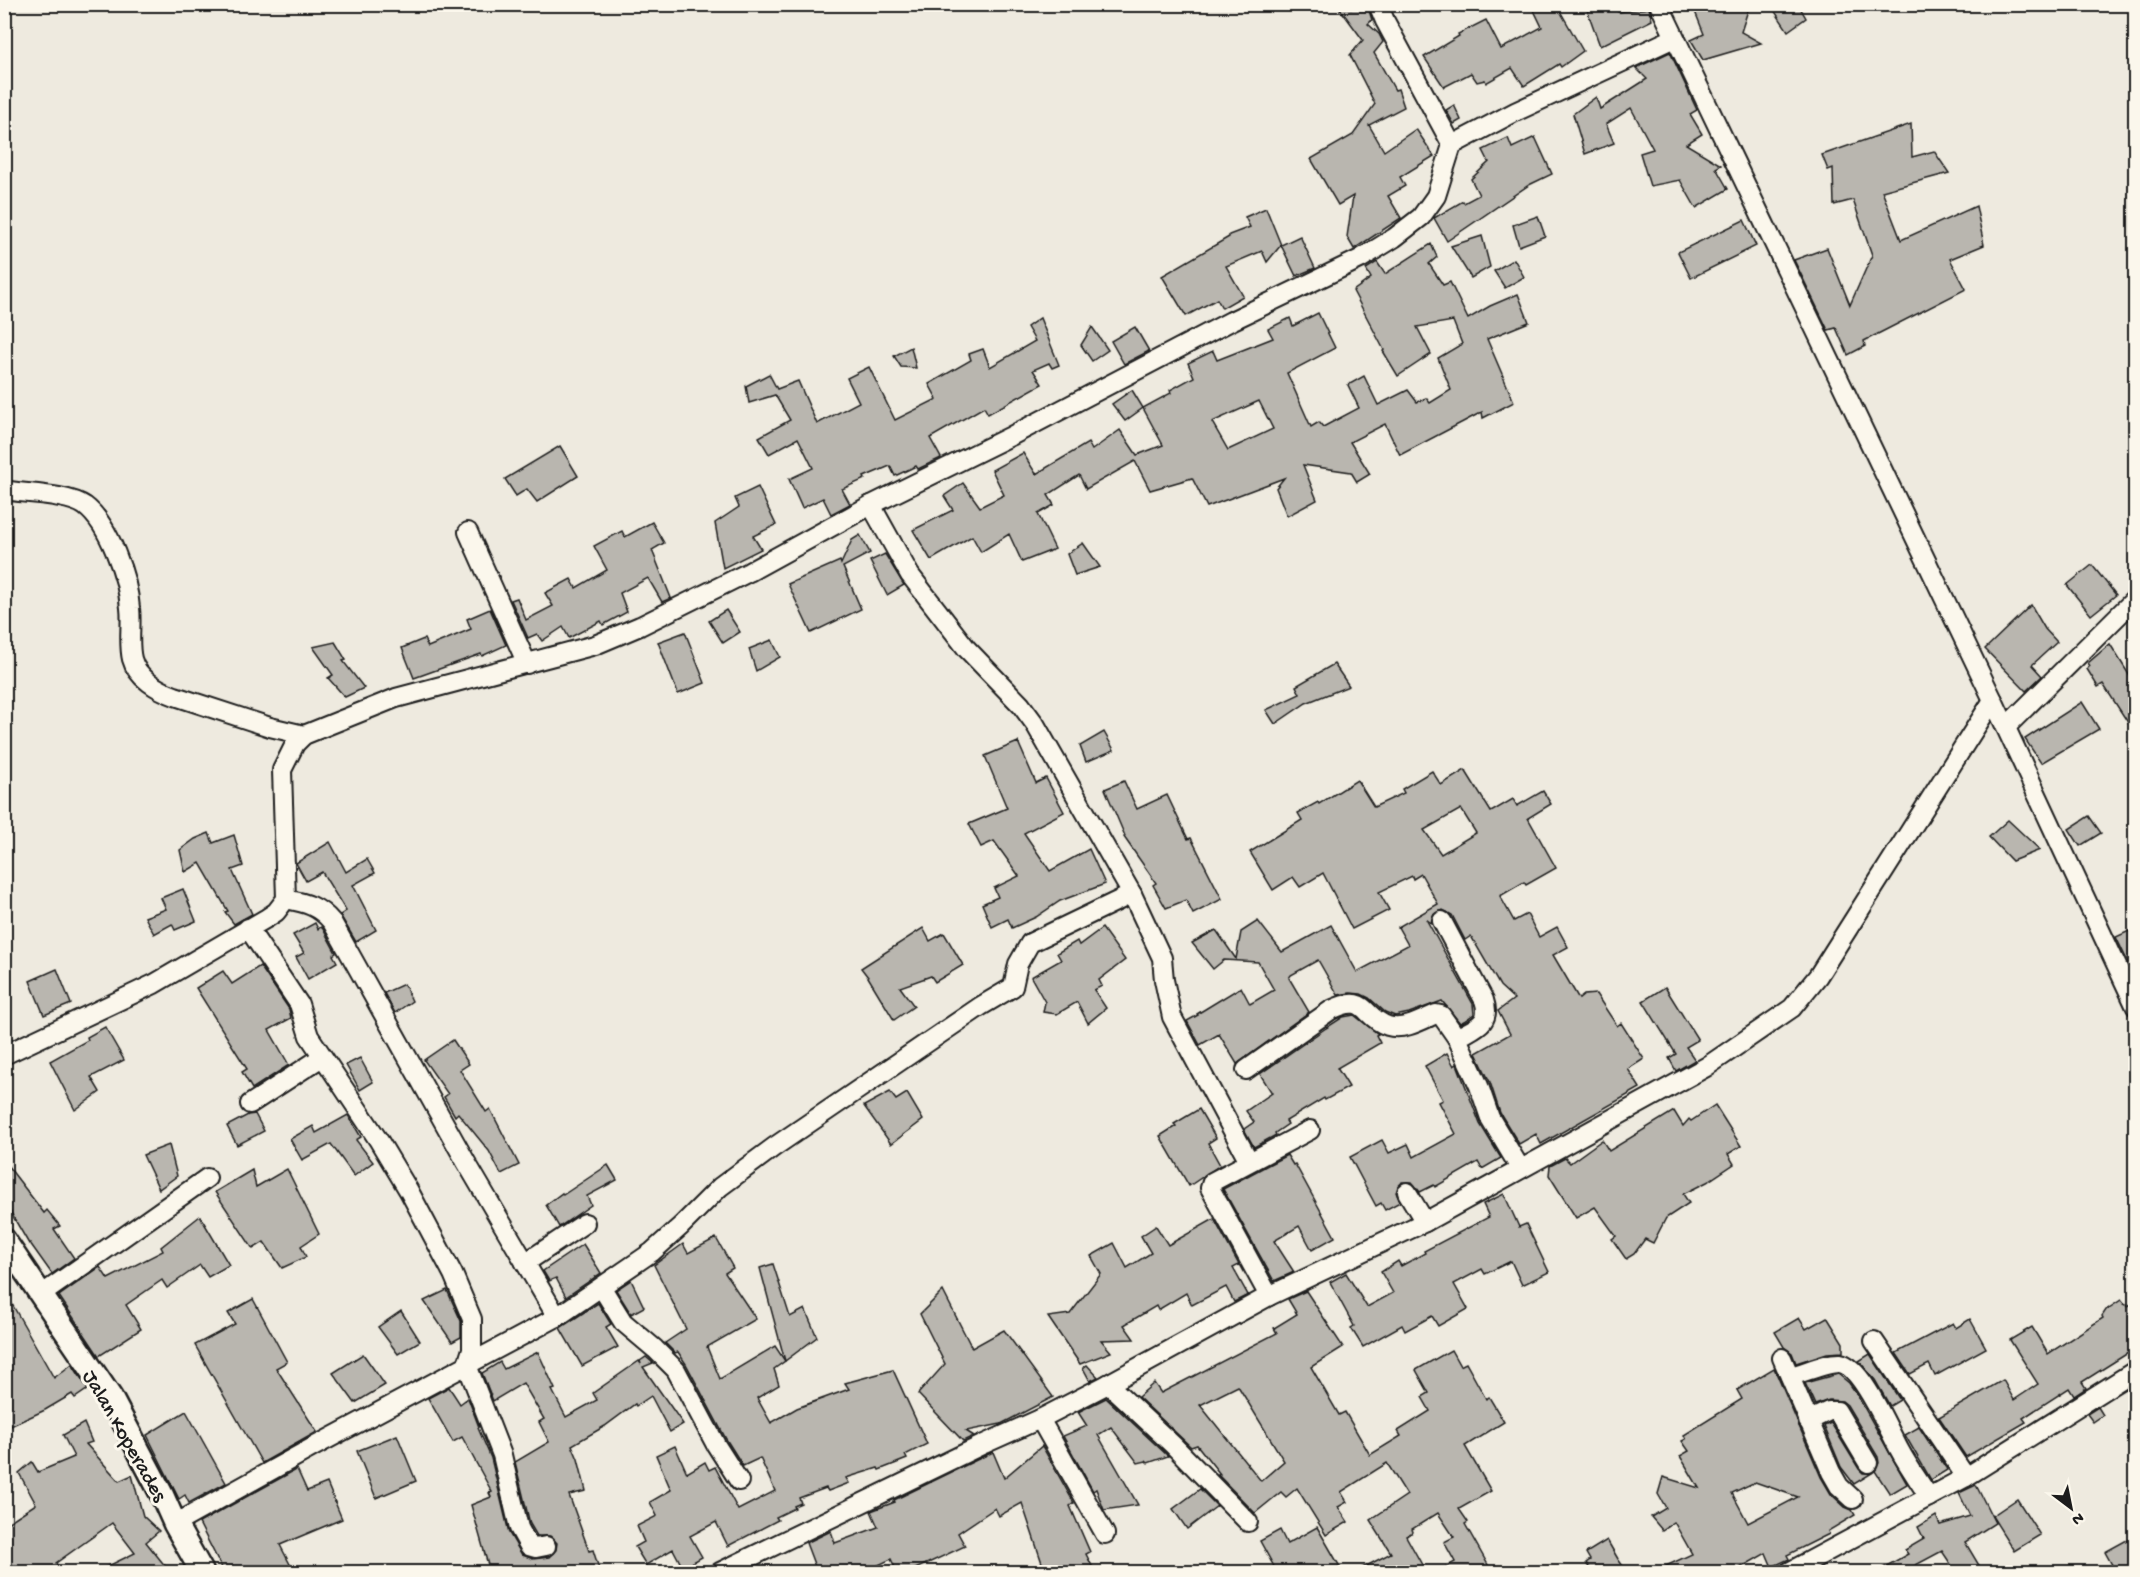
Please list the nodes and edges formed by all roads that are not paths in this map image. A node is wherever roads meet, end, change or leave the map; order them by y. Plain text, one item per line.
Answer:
1 (1378, 4) edge
2 (1659, 4) edge
3 (1674, 38) junction
4 (1452, 145) junction
5 (4, 490) edge
6 (872, 505) junction
7 (468, 532) dead end
8 (2136, 598) edge
9 (526, 664) junction
10 (1994, 700) junction
11 (2006, 727) junction
12 (304, 735) junction
13 (1132, 894) junction
14 (286, 899) junction
15 (1442, 921) dead end
16 (249, 928) junction
17 (2136, 1007) edge
18 (1457, 1038) junction
19 (4, 1055) edge
20 (322, 1057) junction
21 (1246, 1070) dead end
22 (250, 1104) dead end
23 (1310, 1130) dead end
24 (1249, 1161) junction
25 (1520, 1168) junction
26 (207, 1178) dead end
27 (1407, 1192) dead end
28 (1425, 1222) junction
29 (585, 1223) dead end
30 (4, 1240) edge
31 (525, 1263) junction
32 (602, 1288) junction
33 (41, 1294) junction
34 (1269, 1296) junction
35 (557, 1317) junction
36 (1874, 1341) dead end
37 (1782, 1359) dead end
38 (467, 1365) junction
39 (2136, 1370) edge
40 (1790, 1376) junction
41 (1108, 1384) junction
42 (1040, 1419) junction
43 (1808, 1421) junction
44 (1868, 1463) dead end
45 (1966, 1476) junction
46 (739, 1481) dead end
47 (1929, 1497) junction
48 (1853, 1499) dead end
49 (1248, 1522) dead end
50 (175, 1524) junction
51 (1105, 1534) dead end
52 (546, 1546) dead end
53 (202, 1572) edge
54 (720, 1572) edge
55 (1789, 1572) edge

1 - 4 street
2 - 3 street
3 - 4 street
3 - 10 street
4 - 6 street
5 - 12 street
6 - 9 street
6 - 13 street
7 - 9 street
8 - 11 street
9 - 12 street
10 - 11 street
10 - 25 street
11 - 17 street
12 - 14 street
13 - 24 street
13 - 32 street
14 - 16 street
14 - 31 street
15 - 18 street
16 - 19 street
16 - 20 street
18 - 21 street
18 - 25 street
20 - 22 street
20 - 38 street
23 - 24 street
24 - 34 street
25 - 28 street
26 - 33 street
27 - 28 street
28 - 34 street
29 - 31 street
30 - 33 street, Jalan Koperades
31 - 35 street
32 - 35 street
32 - 46 street
33 - 50 street, Jalan Koperades
34 - 41 street
35 - 38 street
36 - 45 street
37 - 40 street
38 - 50 street
38 - 52 street
39 - 45 street
40 - 43 street
40 - 47 street
41 - 42 street
41 - 49 street
42 - 51 street
42 - 54 street
43 - 44 street
43 - 48 street
45 - 47 street
47 - 55 street
50 - 53 street, Jalan Koperades

